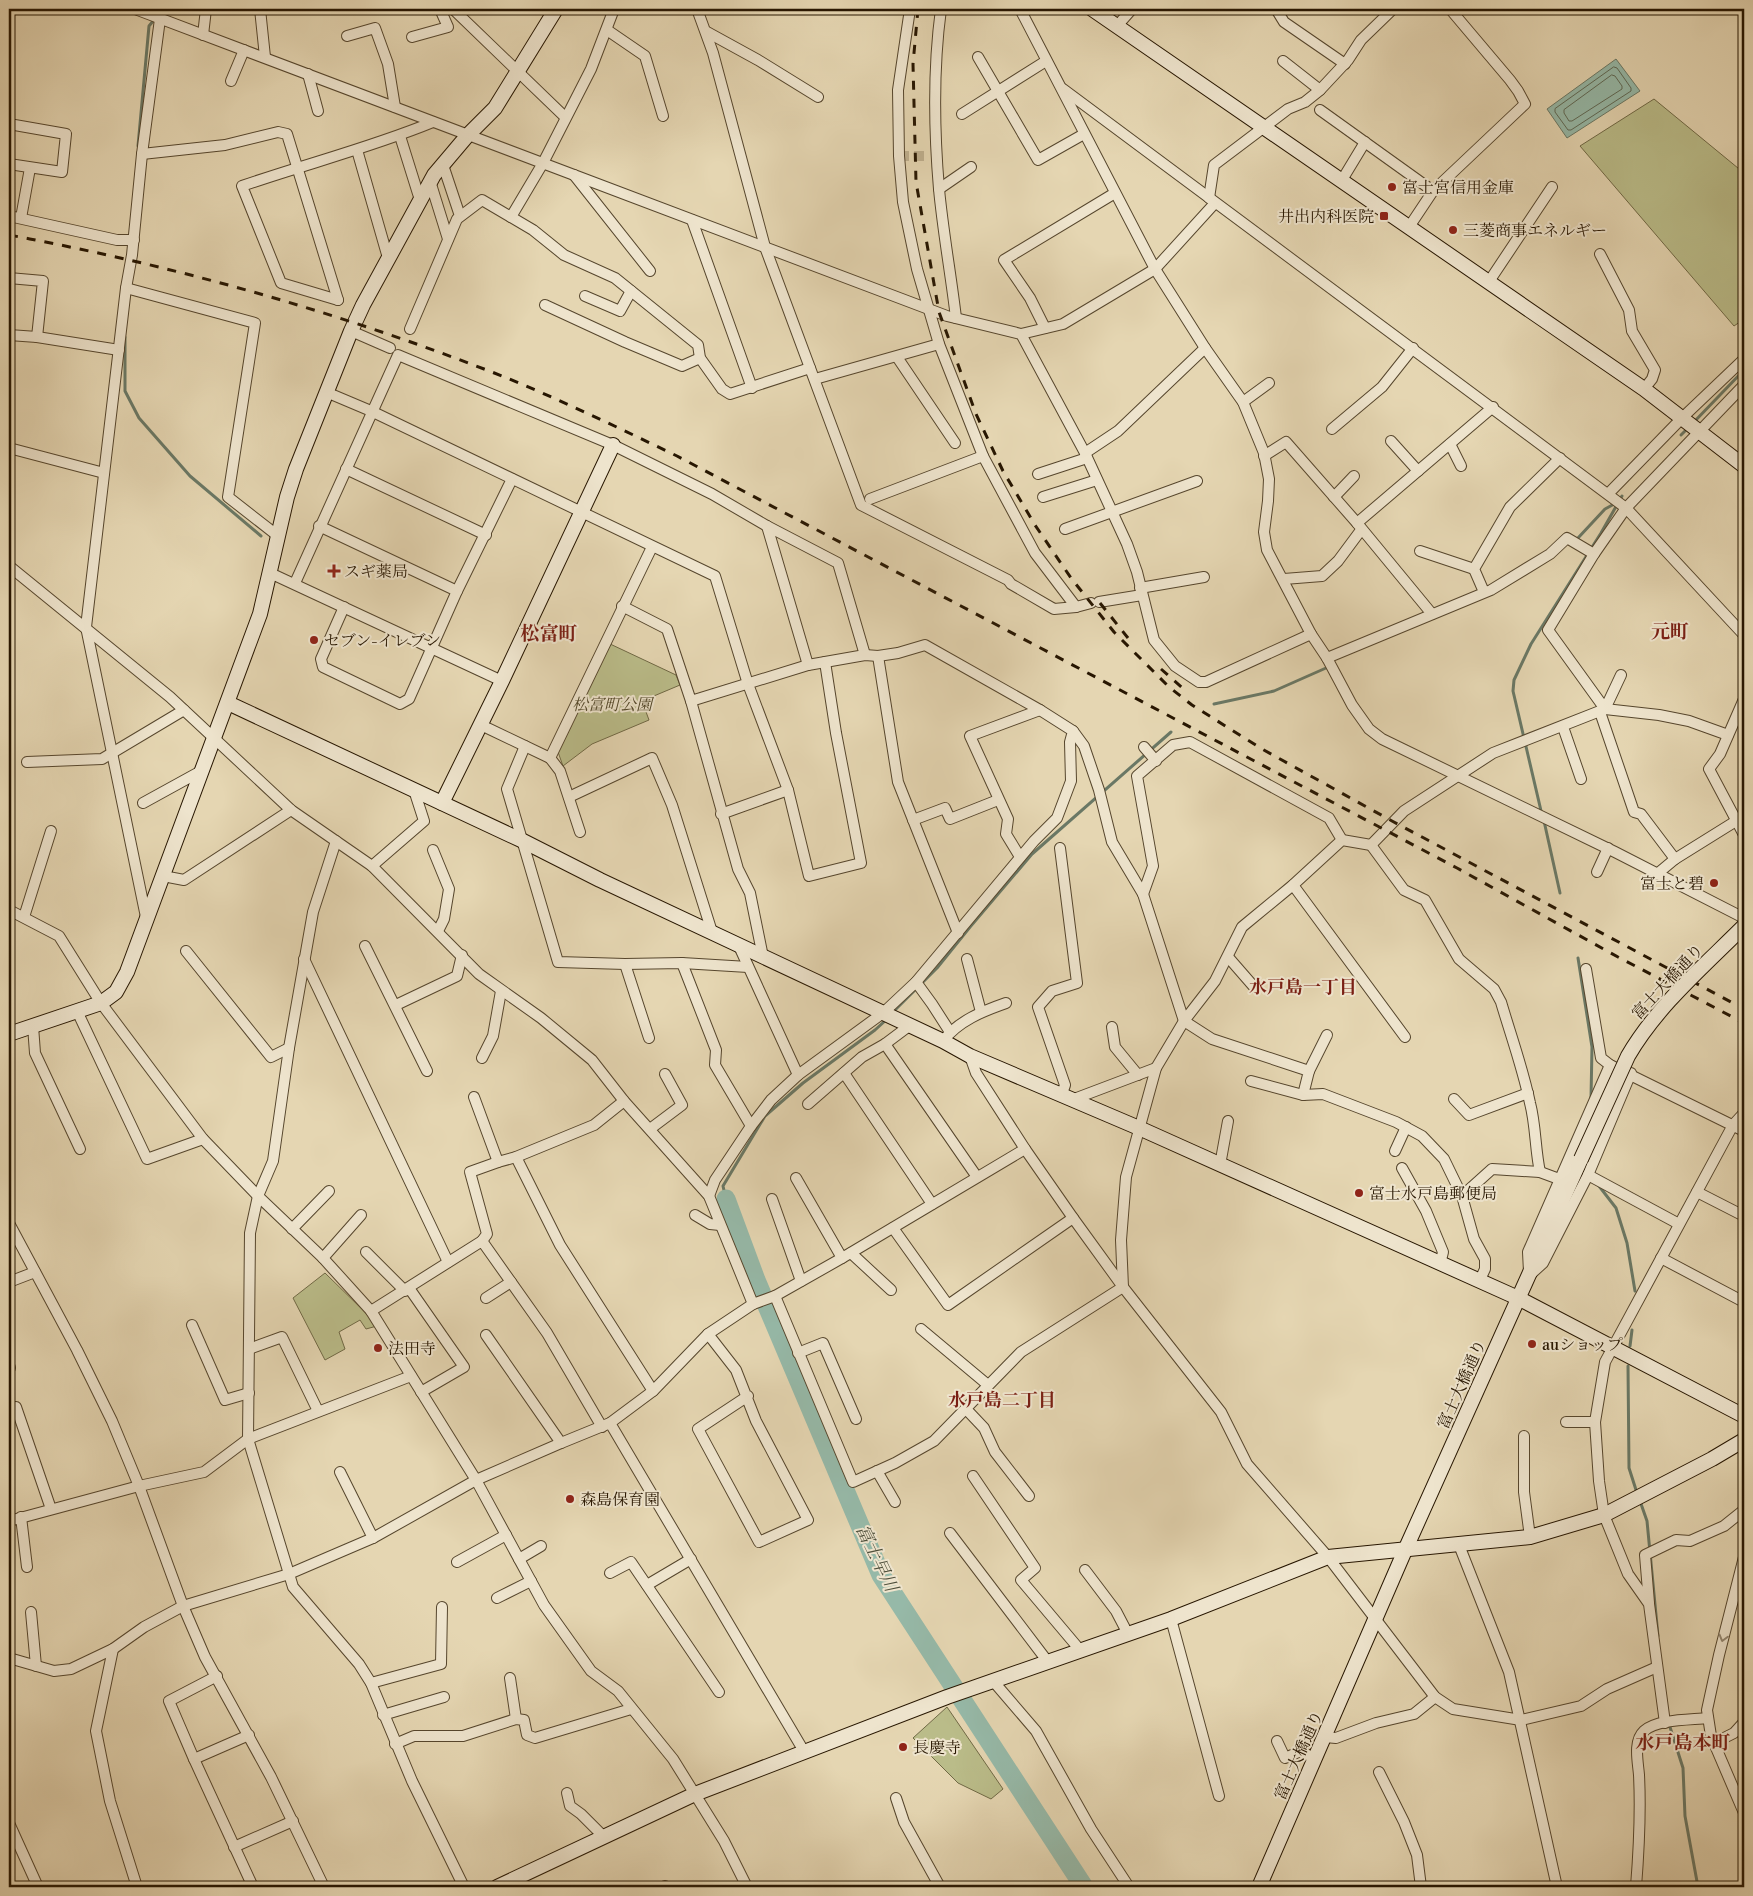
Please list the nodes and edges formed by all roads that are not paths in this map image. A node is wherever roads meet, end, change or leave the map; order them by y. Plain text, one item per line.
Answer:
1 (135, 9) edge
2 (206, 9) edge
3 (260, 9) edge
4 (440, 9) edge
5 (452, 9) edge
6 (556, 9) edge
7 (614, 9) edge
8 (697, 9) edge
9 (910, 9) edge
10 (941, 9) edge
11 (1020, 9) edge
12 (1092, 9) edge
13 (1132, 9) edge
14 (1276, 9) edge
15 (1393, 9) edge
16 (1450, 9) edge
17 (150, 11) edge
18 (160, 19) junction
19 (1117, 26) junction
20 (607, 30) junction
21 (707, 32) junction
22 (203, 35) junction
23 (347, 36) dead end
24 (412, 37) dead end
25 (244, 50) junction
26 (266, 57) junction
27 (978, 57) dead end
28 (1046, 61) junction
29 (1283, 61) dead end
30 (1344, 64) junction
31 (518, 71) junction
32 (308, 74) junction
33 (232, 80) dead end
34 (1062, 88) junction
35 (1320, 90) junction
36 (1000, 92) junction
37 (818, 97) dead end
38 (395, 107) junction
39 (1320, 110) dead end
40 (318, 111) dead end
41 (962, 114) dead end
42 (664, 116) dead end
43 (565, 117) junction
44 (432, 122) junction
45 (9, 124) edge
46 (1264, 126) junction
47 (1084, 134) junction
48 (400, 136) junction
49 (467, 136) junction
50 (1364, 142) junction
51 (357, 150) junction
52 (142, 154) junction
53 (926, 156) tunnel mouth
54 (938, 156) junction
55 (543, 163) junction
56 (9, 164) edge
57 (443, 165) junction
58 (297, 167) junction
59 (971, 167) dead end
60 (30, 168) junction
61 (574, 174) junction
62 (1342, 180) junction
63 (430, 181) junction
64 (1552, 187) dead end
65 (939, 188) junction
66 (1433, 191) junction
67 (1115, 193) junction
68 (420, 200) junction
69 (1212, 201) junction
70 (9, 216) edge
71 (460, 216) junction
72 (511, 217) junction
73 (21, 218) junction
74 (692, 220) junction
75 (1409, 226) junction
76 (448, 239) junction
77 (134, 240) junction
78 (765, 247) junction
79 (1600, 254) dead end
80 (388, 258) junction
81 (1155, 268) junction
82 (650, 271) dead end
83 (9, 278) edge
84 (1488, 283) junction
85 (126, 288) junction
86 (631, 291) junction
87 (584, 296) dead end
88 (545, 304) dead end
89 (928, 309) junction
90 (956, 318) junction
91 (1045, 328) junction
92 (410, 329) dead end
93 (351, 332) junction
94 (1021, 334) junction
95 (9, 335) edge
96 (37, 337) junction
97 (939, 344) junction
98 (390, 348) dead end
99 (1205, 348) junction
100 (1413, 348) junction
101 (119, 350) junction
102 (897, 357) junction
103 (700, 358) junction
104 (1744, 359) edge
105 (810, 368) junction
106 (815, 379) junction
107 (1269, 383) dead end
108 (1744, 384) edge
109 (752, 388) junction
110 (1644, 389) junction
111 (326, 392) junction
112 (1243, 402) junction
113 (1493, 407) junction
114 (371, 411) junction
115 (1682, 418) junction
116 (1332, 429) dead end
117 (1699, 432) junction
118 (1391, 441) dead end
119 (955, 443) dead end
120 (1450, 444) junction
121 (613, 445) junction
122 (9, 448) edge
123 (983, 456) junction
124 (1086, 456) junction
125 (1264, 456) junction
126 (1560, 458) junction
127 (1461, 466) dead end
128 (1744, 466) edge
129 (346, 468) junction
130 (1418, 471) junction
131 (104, 473) junction
132 (1038, 474) dead end
133 (1354, 476) dead end
134 (512, 479) junction
135 (1097, 480) junction
136 (1197, 482) dead end
137 (1609, 495) junction
138 (1043, 497) dead end
139 (1334, 497) junction
140 (870, 499) dead end
141 (1624, 507) junction
142 (582, 512) junction
143 (1112, 512) junction
144 (319, 526) junction
145 (767, 526) junction
146 (1359, 527) junction
147 (1065, 529) dead end
148 (486, 535) junction
149 (278, 536) junction
150 (652, 547) junction
151 (1420, 551) dead end
152 (1594, 554) junction
153 (9, 566) edge
154 (1474, 568) junction
155 (270, 573) junction
156 (1204, 577) dead end
157 (1284, 579) junction
158 (295, 583) junction
159 (457, 591) junction
160 (1141, 592) junction
161 (1484, 592) junction
162 (622, 606) junction
163 (344, 607) junction
164 (1076, 607) junction
165 (1432, 614) junction
166 (86, 627) junction
167 (1311, 634) junction
168 (1744, 635) edge
169 (432, 649) junction
170 (865, 655) junction
171 (878, 656) junction
172 (825, 662) junction
173 (1329, 663) junction
174 (808, 666) junction
175 (1621, 675) dead end
176 (502, 681) junction
177 (748, 684) junction
178 (1744, 699) edge
179 (691, 701) junction
180 (228, 703) junction
181 (184, 710) junction
182 (1040, 710) junction
183 (1602, 711) junction
184 (481, 725) junction
185 (1563, 727) junction
186 (1073, 731) junction
187 (1728, 735) junction
188 (215, 738) junction
189 (525, 746) junction
190 (112, 753) junction
191 (550, 758) junction
192 (27, 762) dead end
193 (203, 770) junction
194 (1458, 776) junction
195 (1580, 779) dead end
196 (414, 790) junction
197 (788, 790) junction
198 (569, 797) junction
199 (998, 800) junction
200 (143, 803) dead end
201 (442, 803) junction
202 (291, 810) junction
203 (721, 814) junction
204 (913, 820) junction
205 (1736, 822) junction
206 (51, 832) dead end
207 (580, 832) dead end
208 (1744, 835) edge
209 (1342, 840) junction
210 (336, 841) junction
211 (523, 841) junction
212 (1371, 845) junction
213 (1060, 848) dead end
214 (1608, 848) junction
215 (433, 850) dead end
216 (1020, 856) junction
217 (1675, 859) junction
218 (372, 866) junction
219 (1597, 872) dead end
220 (1657, 874) junction
221 (163, 876) junction
222 (1293, 885) junction
223 (1143, 894) junction
224 (9, 910) edge
225 (146, 917) junction
226 (24, 918) junction
227 (1743, 918) edge
228 (438, 931) junction
229 (712, 932) junction
230 (958, 933) junction
231 (738, 944) junction
232 (365, 946) dead end
233 (186, 951) dead end
234 (462, 956) junction
235 (763, 957) junction
236 (1228, 957) junction
237 (304, 959) junction
238 (967, 959) dead end
239 (682, 962) junction
240 (625, 964) junction
241 (748, 967) junction
242 (1586, 969) dead end
243 (917, 984) junction
244 (1255, 988) dead end
245 (501, 991) junction
246 (102, 1003) junction
247 (1006, 1003) dead end
248 (396, 1005) junction
249 (77, 1011) junction
250 (981, 1012) junction
251 (894, 1018) junction
252 (1184, 1021) junction
253 (33, 1026) junction
254 (1112, 1027) dead end
255 (9, 1034) edge
256 (1327, 1035) dead end
257 (946, 1037) junction
258 (1405, 1037) dead end
259 (650, 1038) dead end
260 (885, 1044) junction
261 (289, 1048) junction
262 (970, 1056) junction
263 (482, 1058) dead end
264 (1610, 1065) junction
265 (1156, 1068) junction
266 (1309, 1071) junction
267 (427, 1072) dead end
268 (1630, 1073) junction
269 (665, 1074) dead end
270 (844, 1074) junction
271 (1138, 1075) junction
272 (798, 1076) junction
273 (1251, 1081) dead end
274 (1528, 1093) junction
275 (1303, 1095) junction
276 (474, 1097) dead end
277 (1068, 1097) junction
278 (1454, 1099) dead end
279 (624, 1101) junction
280 (808, 1104) dead end
281 (1744, 1113) edge
282 (1228, 1121) dead end
283 (1733, 1125) junction
284 (751, 1126) junction
285 (1406, 1127) junction
286 (650, 1128) junction
287 (1140, 1128) junction
288 (1744, 1130) edge
289 (203, 1139) junction
290 (80, 1149) dead end
291 (1025, 1149) junction
292 (1395, 1151) dead end
293 (516, 1157) junction
294 (498, 1162) junction
295 (1220, 1165) junction
296 (1402, 1168) dead end
297 (1540, 1172) junction
298 (1588, 1175) junction
299 (796, 1178) dead end
300 (977, 1178) junction
301 (1559, 1179) junction
302 (329, 1191) dead end
303 (1697, 1192) junction
304 (258, 1196) junction
305 (709, 1196) junction
306 (1462, 1196) junction
307 (772, 1199) dead end
308 (932, 1204) junction
309 (361, 1215) dead end
310 (695, 1215) dead end
311 (1744, 1216) edge
312 (1073, 1218) junction
313 (9, 1223) edge
314 (720, 1224) junction
315 (1679, 1224) junction
316 (893, 1228) junction
317 (292, 1229) junction
318 (482, 1241) junction
319 (366, 1252) dead end
320 (847, 1256) junction
321 (323, 1258) junction
322 (1661, 1258) junction
323 (448, 1262) junction
324 (1440, 1264) junction
325 (35, 1272) junction
326 (1529, 1275) junction
327 (801, 1281) junction
328 (9, 1282) edge
329 (511, 1282) junction
330 (1479, 1282) junction
331 (1123, 1287) junction
332 (407, 1290) junction
333 (891, 1290) dead end
334 (775, 1296) junction
335 (486, 1298) dead end
336 (1518, 1298) junction
337 (1744, 1302) edge
338 (753, 1304) junction
339 (371, 1311) junction
340 (192, 1325) dead end
341 (921, 1329) dead end
342 (486, 1334) dead end
343 (708, 1334) junction
344 (1612, 1347) junction
345 (249, 1349) junction
346 (798, 1353) junction
347 (411, 1376) junction
348 (988, 1385) junction
349 (421, 1392) junction
350 (653, 1392) junction
351 (249, 1393) junction
352 (748, 1396) junction
353 (16, 1407) dead end
354 (966, 1409) junction
355 (318, 1411) junction
356 (1744, 1416) edge
357 (856, 1419) dead end
358 (1566, 1422) dead end
359 (1595, 1422) junction
360 (606, 1425) junction
361 (1524, 1436) dead end
362 (248, 1439) junction
363 (1744, 1440) edge
364 (561, 1442) junction
365 (877, 1471) junction
366 (340, 1472) dead end
367 (972, 1476) dead end
368 (476, 1480) junction
369 (139, 1486) junction
370 (1029, 1496) dead end
371 (895, 1502) dead end
372 (51, 1509) junction
373 (1744, 1510) edge
374 (1604, 1515) junction
375 (21, 1517) junction
376 (9, 1520) edge
377 (950, 1534) dead end
378 (506, 1535) junction
379 (1530, 1537) junction
380 (373, 1538) junction
381 (1459, 1545) junction
382 (542, 1546) dead end
383 (1406, 1548) junction
384 (1328, 1557) junction
385 (1744, 1557) edge
386 (519, 1559) junction
387 (691, 1559) junction
388 (457, 1562) dead end
389 (26, 1567) dead end
390 (1085, 1570) dead end
391 (610, 1573) dead end
392 (289, 1574) junction
393 (531, 1581) junction
394 (646, 1585) junction
395 (497, 1598) dead end
396 (1649, 1604) junction
397 (183, 1606) junction
398 (442, 1606) dead end
399 (31, 1612) dead end
400 (1171, 1619) junction
401 (1375, 1620) junction
402 (1128, 1634) junction
403 (113, 1649) junction
404 (1080, 1650) junction
405 (9, 1658) edge
406 (1048, 1662) junction
407 (36, 1666) junction
408 (1656, 1667) junction
409 (217, 1676) junction
410 (510, 1678) dead end
411 (994, 1682) junction
412 (371, 1683) junction
413 (719, 1692) dead end
414 (444, 1697) dead end
415 (1434, 1697) junction
416 (632, 1709) junction
417 (383, 1715) junction
418 (1708, 1718) junction
419 (516, 1719) junction
420 (1521, 1720) junction
421 (1744, 1722) edge
422 (1665, 1723) junction
423 (249, 1735) junction
424 (1324, 1737) junction
425 (1277, 1741) dead end
426 (1714, 1743) junction
427 (395, 1744) junction
428 (805, 1753) junction
429 (194, 1759) junction
430 (1315, 1759) junction
431 (1379, 1772) dead end
432 (568, 1793) dead end
433 (695, 1794) junction
434 (1220, 1796) dead end
435 (896, 1798) dead end
436 (1744, 1813) edge
437 (293, 1821) junction
438 (9, 1823) edge
439 (604, 1837) junction
440 (234, 1848) junction
441 (38, 1887) edge
442 (137, 1887) edge
443 (253, 1887) edge
444 (324, 1887) edge
445 (464, 1887) edge
446 (497, 1887) edge
447 (747, 1887) edge
448 (940, 1887) edge
449 (1130, 1887) edge
450 (1258, 1887) edge
451 (1421, 1887) edge
452 (1557, 1887) edge
453 (1636, 1887) edge

1 - 17 street
2 - 22 street
3 - 26 street
4 - 24 street
5 - 31 street
6 - 31 street
7 - 20 street
8 - 21 street
9 - 89 street
10 - 54 street
11 - 28 street
12 - 19 street
13 - 19 street
14 - 30 street
15 - 30 street
16 - 66 street
17 - 18 street
18 - 22 street
18 - 52 street
19 - 46 street
20 - 42 street
20 - 43 street
21 - 37 street
21 - 78 street
22 - 25 street
23 - 38 street
25 - 26 street
25 - 33 street
26 - 32 street
27 - 36 street
28 - 34 street
28 - 36 street
29 - 35 street
30 - 35 street
31 - 43 street
31 - 49 street
32 - 38 street
32 - 40 street
34 - 47 street
34 - 69 street
35 - 46 street
36 - 41 street
36 - 47 street
38 - 44 street
39 - 50 street
43 - 55 street
44 - 48 street
44 - 49 street
45 - 60 street
46 - 62 street
46 - 69 street
47 - 67 street
48 - 51 street
48 - 68 street
49 - 55 street
49 - 57 street
50 - 62 street
50 - 66 street
51 - 58 street
51 - 80 street
52 - 58 street
52 - 77 street
53 - 54 street
54 - 65 street
55 - 61 street
55 - 72 street
56 - 60 street
57 - 63 street
57 - 71 street
58 - 58 street
59 - 65 street
60 - 73 street
61 - 74 street
61 - 82 street
62 - 75 street
63 - 68 street
63 - 76 street
64 - 84 street
65 - 90 street
66 - 75 street
67 - 81 street
67 - 91 street
68 - 80 street
69 - 81 street
69 - 100 street
70 - 73 street
71 - 72 street
71 - 76 street
72 - 86 street
73 - 77 street
74 - 78 street
74 - 109 street
75 - 84 street
76 - 92 street
77 - 85 street
78 - 89 street
78 - 105 street
79 - 110 street
80 - 93 street
81 - 91 street
81 - 99 street
83 - 96 street
84 - 110 street
85 - 101 street
85 - 149 street
86 - 87 street
86 - 103 street
88 - 103 street
89 - 90 street
89 - 97 street
90 - 94 street
91 - 94 street
93 - 98 street
93 - 111 street
94 - 124 street
95 - 96 street
96 - 101 street
97 - 102 street
97 - 123 street
99 - 112 street
99 - 124 street
100 - 113 street
100 - 116 street
101 - 131 street
102 - 106 street
102 - 119 street
103 - 109 street
104 - 115 street
105 - 106 street
105 - 109 street
106 - 164 street
107 - 112 street
108 - 117 street
110 - 115 street
111 - 114 street
111 - 149 street
112 - 125 street
113 - 120 street
113 - 126 street
114 - 121 street
114 - 129 street
114 - 134 street
115 - 117 street
115 - 137 street
117 - 128 street
117 - 141 street
118 - 130 street
120 - 127 street
120 - 130 street
121 - 142 street
121 - 145 street
122 - 131 street
123 - 140 street
123 - 164 street
124 - 132 street
124 - 135 street
125 - 139 street
125 - 157 street
126 - 137 street
126 - 154 street
129 - 144 street
129 - 148 street
130 - 146 street
131 - 166 street
133 - 139 street
134 - 142 street
134 - 148 street
135 - 138 street
135 - 143 street
136 - 143 street
137 - 141 street
139 - 146 street
141 - 152 street
141 - 168 street
142 - 150 street
142 - 176 street
143 - 147 street
143 - 160 street
144 - 158 street
144 - 159 street
145 - 170 street
145 - 174 street
146 - 157 street
146 - 165 street
148 - 159 street
149 - 155 street
150 - 162 street
150 - 177 street
151 - 154 street
152 - 161 street
152 - 183 street
153 - 166 street
154 - 161 street
155 - 158 street
155 - 180 street
156 - 160 street
157 - 167 street
158 - 163 street
159 - 169 street
160 - 164 street
160 - 167 street
161 - 165 street
162 - 179 street
162 - 191 street
163 - 169 street
163 - 169 street
165 - 173 street
166 - 181 street
166 - 190 street
167 - 173 street
169 - 176 street
170 - 171 street
170 - 172 street
171 - 182 street
171 - 204 street
172 - 174 street
172 - 197 street
173 - 194 street
174 - 177 street
175 - 183 street
176 - 184 street
177 - 179 street
177 - 197 street
178 - 187 street
179 - 203 street
180 - 188 street
180 - 196 street
181 - 188 street
181 - 190 street
182 - 186 street
182 - 199 street
183 - 185 street
183 - 187 street
183 - 217 street
184 - 189 street
184 - 201 street
185 - 194 street
185 - 195 street
186 - 216 street
186 - 223 street
187 - 205 street
188 - 193 street
188 - 202 street
189 - 191 street
189 - 211 street
190 - 192 street
190 - 225 street
191 - 198 street
193 - 200 street
193 - 221 street
194 - 212 street
194 - 214 street
196 - 201 street
196 - 218 street
197 - 203 street
198 - 207 street
198 - 229 street
199 - 204 street
199 - 216 street
201 - 211 street
202 - 210 street
202 - 221 street
203 - 235 street
204 - 230 street
205 - 208 street
205 - 217 street
206 - 226 street
209 - 212 street
209 - 222 street
209 - 223 street
210 - 218 street
210 - 237 street
211 - 229 street
211 - 240 street
212 - 274 street
213 - 277 street
214 - 219 street
214 - 220 street
215 - 228 street
216 - 230 street
217 - 220 street
218 - 228 street
220 - 227 street
221 - 225 street
222 - 236 street
222 - 258 street
223 - 252 street
224 - 226 street
225 - 246 street
226 - 246 street
227 - 326 street, 富士大橋通り, bridge
228 - 234 street
229 - 231 street
230 - 243 street
231 - 235 street
231 - 241 street
232 - 248 street
233 - 261 street
234 - 245 street
234 - 248 street
235 - 251 street
236 - 244 street
236 - 252 street
237 - 261 street
237 - 323 street
238 - 250 street
239 - 240 street
239 - 241 street
239 - 284 street
240 - 259 street
241 - 272 street
242 - 264 street
243 - 251 street
243 - 257 street
245 - 263 street
245 - 279 street
246 - 249 street
246 - 289 street
247 - 250 street
248 - 267 street
249 - 253 street
249 - 289 street
250 - 257 street
251 - 257 street
251 - 260 street
251 - 272 street
252 - 265 street
252 - 266 street
253 - 255 street
253 - 290 street
254 - 271 street
256 - 266 street
257 - 262 street
260 - 270 street
260 - 300 street
261 - 304 street
262 - 277 street
262 - 291 street
264 - 268 street
264 - 301 street
265 - 271 street
265 - 287 street
266 - 275 street
268 - 283 street
268 - 298 street
269 - 286 street
270 - 280 street
270 - 308 street
271 - 277 street
272 - 284 street
273 - 275 street
274 - 278 street
274 - 297 street
275 - 285 street
276 - 294 street
277 - 287 street
279 - 286 street
279 - 293 street
281 - 283 street
282 - 295 street
283 - 288 street
283 - 303 street
284 - 305 street
285 - 292 street
285 - 306 street
286 - 305 street
287 - 295 street
287 - 331 street
289 - 304 street
291 - 300 street
291 - 312 street
293 - 294 street
293 - 350 street
294 - 318 street
295 - 324 street
296 - 324 street
297 - 301 street
297 - 306 street
298 - 315 street
298 - 326 street
299 - 320 street
300 - 308 street
301 - 326 street
302 - 317 street
303 - 311 street
303 - 315 street
304 - 317 street
304 - 345 street
305 - 314 street
306 - 330 street
307 - 327 street
308 - 316 street
309 - 321 street
310 - 314 street
312 - 316 street
312 - 331 street
313 - 325 street
314 - 338 street
315 - 322 street
316 - 320 street
317 - 321 street
318 - 323 street
318 - 329 street
319 - 332 street
320 - 327 street
320 - 333 street
321 - 339 street
322 - 337 street
322 - 344 street
323 - 332 street
324 - 330 street
325 - 328 street
325 - 369 street
326 - 336 street, 富士大橋通り
327 - 334 street
329 - 335 street
329 - 360 street
330 - 336 street
331 - 348 street
331 - 384 street
332 - 339 street
332 - 349 street
334 - 338 street
334 - 346 street
336 - 344 street
336 - 383 street, 富士大橋通り
338 - 343 street
339 - 347 street
340 - 351 street
341 - 348 street
342 - 364 street
343 - 350 street
343 - 352 street
344 - 356 street
344 - 359 street
345 - 351 street
345 - 355 street
346 - 357 street
346 - 365 street
347 - 349 street
347 - 355 street
348 - 354 street
349 - 368 street
350 - 360 street
351 - 362 street
352 - 352 street
353 - 372 street
354 - 365 street
354 - 370 street
355 - 362 street
358 - 359 street
359 - 374 street
360 - 364 street
360 - 387 street
361 - 379 street
362 - 369 street
362 - 392 street
363 - 374 street
364 - 368 street
365 - 371 street
366 - 380 street
367 - 404 street
368 - 378 street
368 - 380 street
369 - 372 street
369 - 397 street
372 - 375 street
373 - 396 street
374 - 379 street
374 - 396 street
375 - 376 street
375 - 389 street
377 - 406 street
378 - 386 street
378 - 388 street
379 - 381 street
380 - 392 street
381 - 383 street
381 - 420 street
382 - 386 street
383 - 384 street
383 - 401 street, 富士大橋通り
384 - 400 street
384 - 401 street
385 -> 418 street
386 - 393 street
387 - 394 street
387 - 428 street
390 - 402 street
391 - 394 street
392 - 397 street
392 - 412 street
393 - 395 street
393 - 416 street
394 - 413 street
396 - 408 street
397 - 403 street
397 - 409 street
398 - 412 street
399 - 407 street
400 - 402 street
400 - 434 street
401 - 415 street
401 - 424 street, 富士大橋通り
402 - 404 street
403 - 407 street
403 - 442 street
404 - 406 street
405 - 407 street
406 - 411 street
408 - 420 street
408 - 422 street
409 - 423 street
409 - 429 street
410 - 419 street
411 - 428 street
411 - 449 street
412 - 417 street
414 - 417 street
415 - 420 street
415 - 424 street
416 - 419 street
416 - 433 street
417 - 427 street
418 - 422 street
418 - 426 street
419 - 427 street
420 - 452 street
421 - 426 street
422 - 453 street
423 - 429 street
423 - 437 street
424 - 430 street, 富士大橋通り
425 - 430 street
426 - 436 street
427 - 445 street
428 - 433 street
429 - 440 street
430 - 450 street, 富士大橋通り
431 - 451 street
432 - 439 street
433 - 439 street
433 - 447 street
435 - 448 street
437 - 440 street
437 - 444 street
438 - 441 street
439 - 446 street
440 - 443 street

